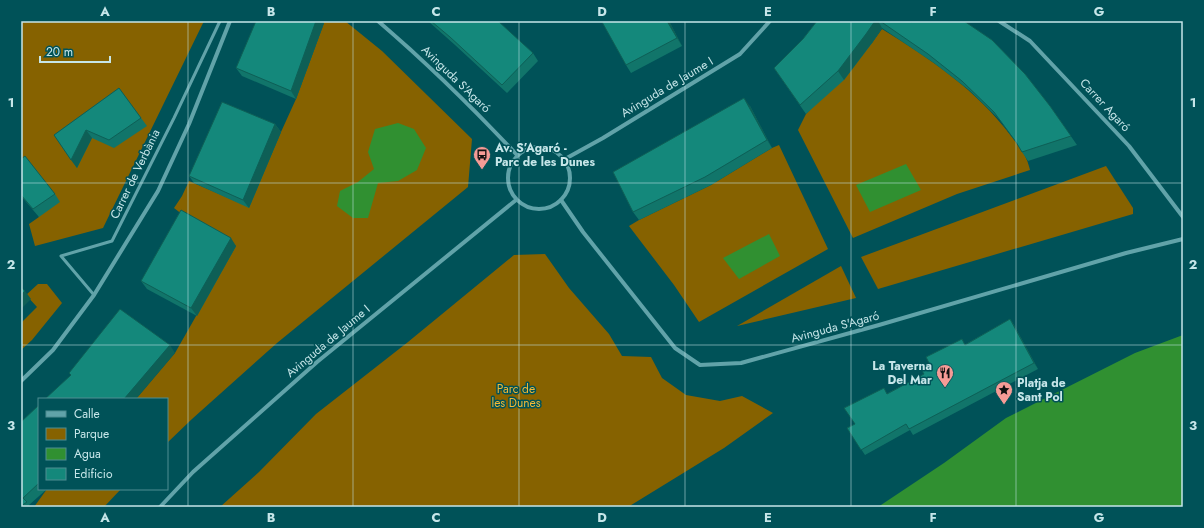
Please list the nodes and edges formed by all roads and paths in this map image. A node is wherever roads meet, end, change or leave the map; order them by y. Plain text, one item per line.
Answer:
1 (220, 21) edge
2 (230, 21) edge
3 (378, 21) edge
4 (770, 21) edge
5 (999, 21) edge
6 (518, 155) junction
7 (565, 159) junction
8 (516, 200) junction
9 (561, 200) junction
10 (1183, 217) edge
11 (1183, 239) edge
12 (94, 295) junction
13 (21, 381) edge
14 (160, 507) edge

1 - 12 lane, Carrer de Verbània
2 - 12 street, Carrer de Verbània
3 - 6 street, Avinguda S'Agaró
4 - 7 street, Avinguda de Jaume I
5 - 10 street, Carrer Agaró
6 - 7 street
6 - 8 street
7 - 9 street
8 - 9 street
8 - 14 street, Avinguda de Jaume I
9 - 11 street, Avinguda S'Agaró
12 - 13 street, Carrer de Verbània

